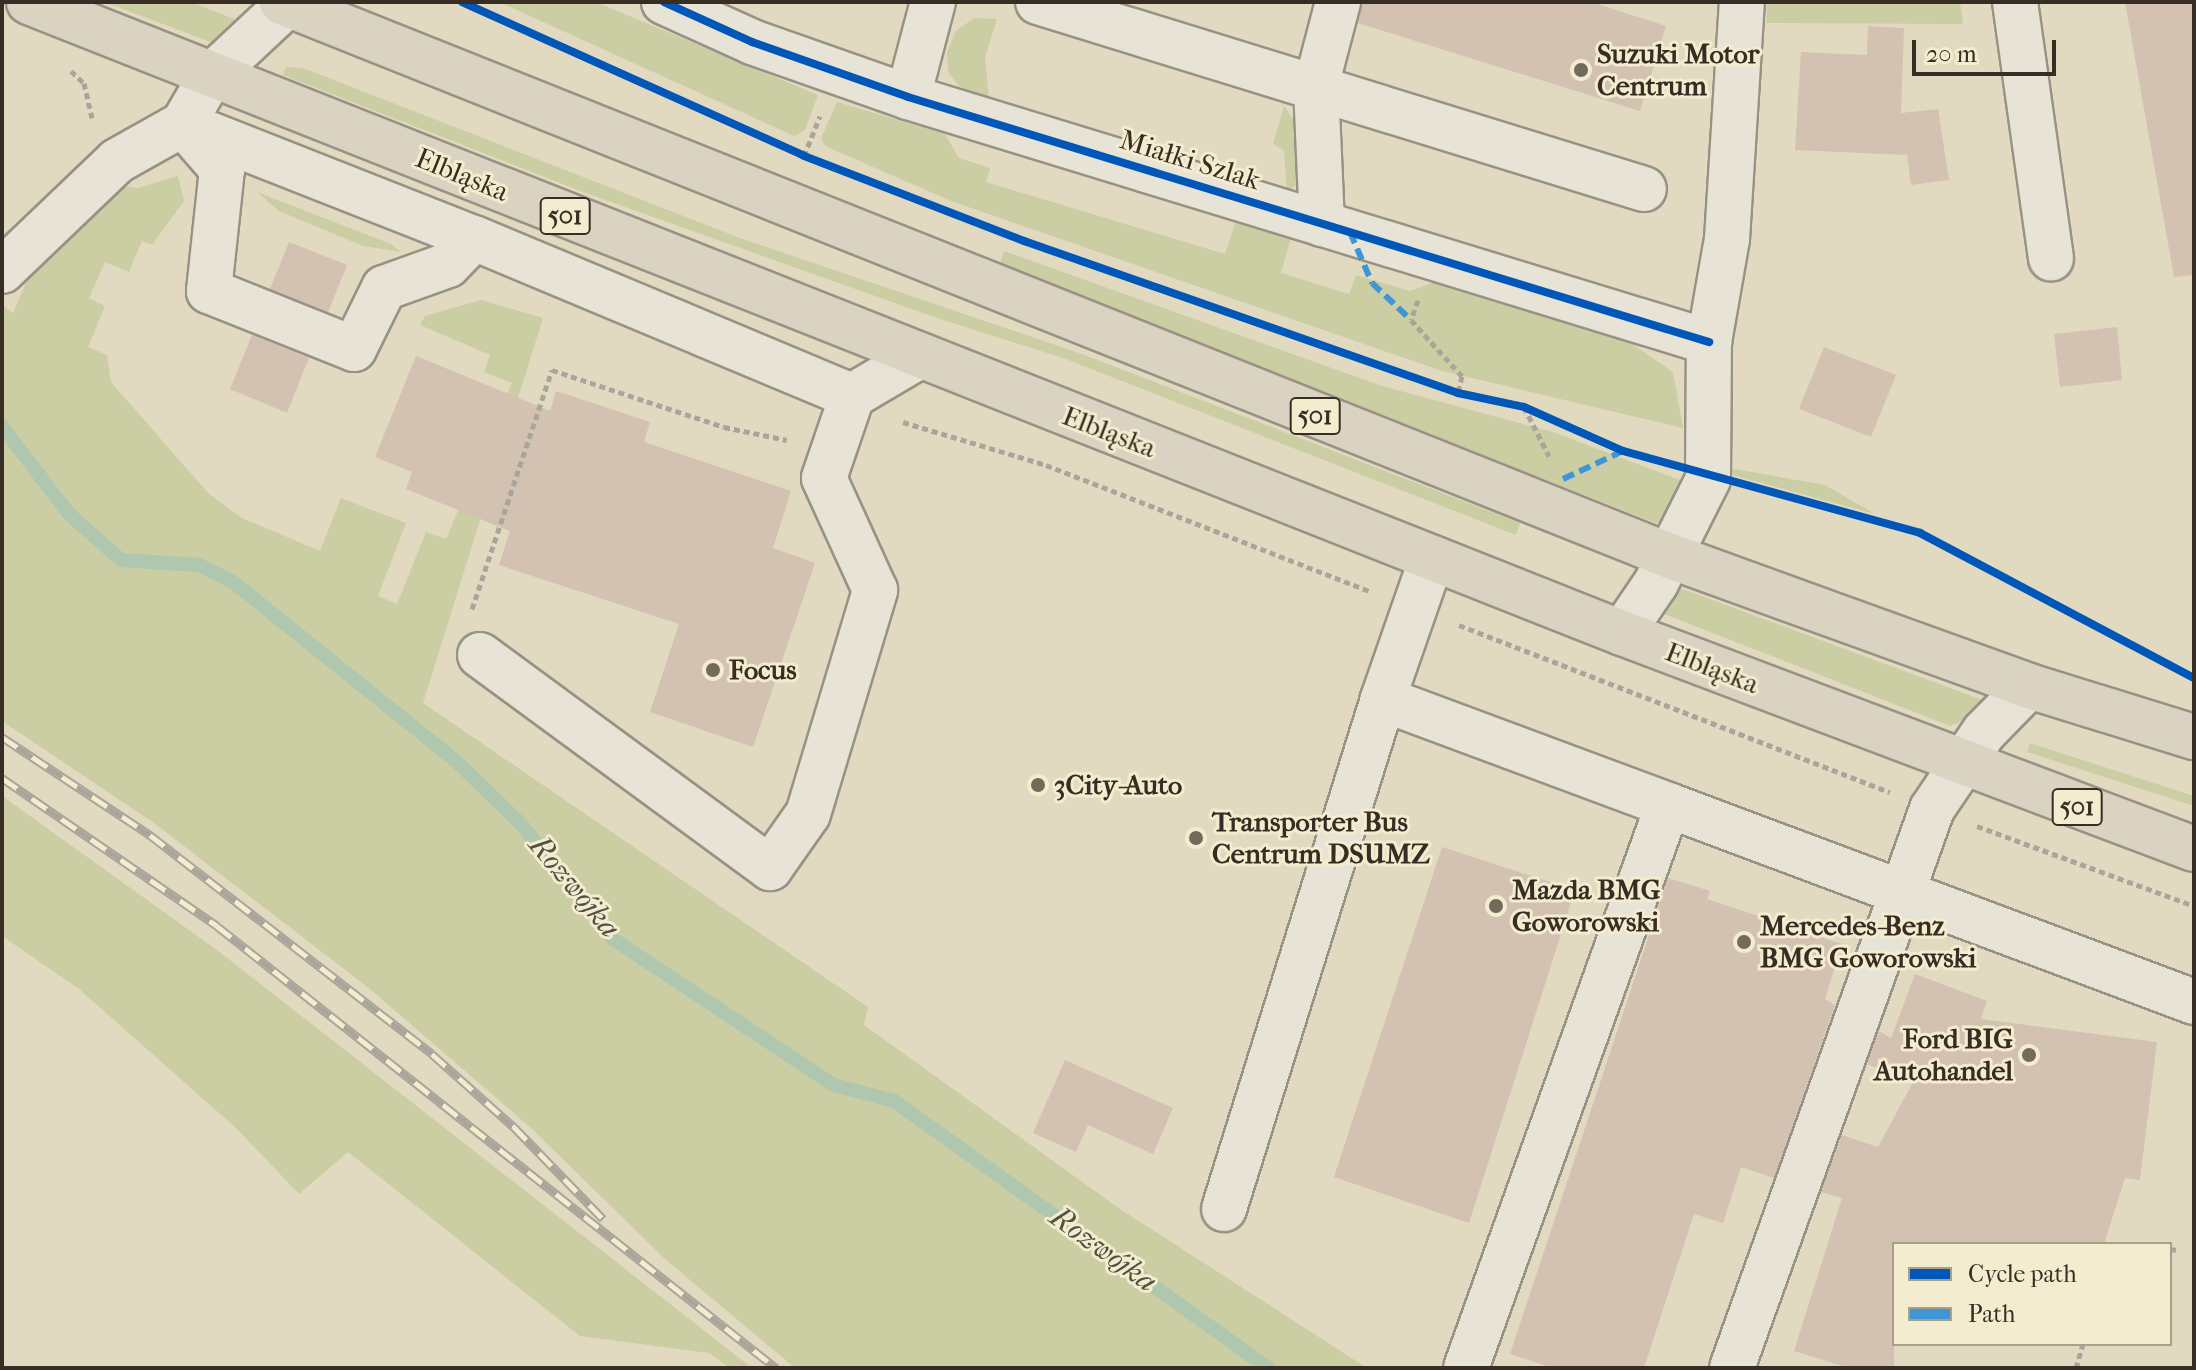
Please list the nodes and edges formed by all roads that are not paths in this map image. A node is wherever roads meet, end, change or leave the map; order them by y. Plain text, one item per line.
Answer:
1 (29, 2) edge
2 (664, 2) edge
3 (933, 2) edge
4 (1038, 2) edge
5 (1338, 2) edge
6 (1742, 2) edge
7 (2015, 2) edge
8 (285, 3) edge
9 (211, 76) junction
10 (1316, 86) junction
11 (908, 97) junction
12 (183, 124) junction
13 (1644, 189) dead end
14 (1322, 224) junction
15 (474, 238) junction
16 (2051, 258) dead end
17 (2, 271) edge
18 (1709, 342) junction
19 (920, 356) junction
20 (852, 396) junction
21 (1670, 556) junction
22 (1432, 558) junction
23 (1622, 633) junction
24 (480, 655) road end
25 (2029, 686) junction
26 (1383, 699) junction
27 (2194, 737) edge
28 (1960, 764) junction
29 (1668, 805) junction
30 (2194, 849) edge
31 (1902, 890) junction
32 (2194, 1002) edge
33 (1224, 1209) dead end
34 (1466, 1368) edge
35 (1732, 1368) edge

1 - 9 main road, Elbląska / 501
2 - 11 street, Miałki Szlak
3 - 11 street
4 - 10 street
5 - 10 street
6 - 18 street
7 - 16 street
8 - 9 street
8 - 21 main road, 501
9 - 12 street
9 - 19 main road, Elbląska / 501
10 - 13 street
10 - 14 street
11 - 14 street, Miałki Szlak
12 - 15 street
12 - 15 street
12 - 17 street
14 - 18 street, Miałki Szlak
15 - 20 street
18 - 21 street
19 - 20 street
19 - 22 main road, Elbląska / 501
20 - 24 street
21 - 23 street
21 - 25 main road, 501
22 - 23 main road, Elbląska / 501
22 - 26 street
23 - 28 main road, Elbląska / 501
25 - 27 main road, 501
25 - 28 street
26 - 29 street
26 - 33 street
28 - 30 main road, Elbląska / 501
28 - 31 street
29 - 31 street
29 - 34 street
31 - 32 street
31 - 35 street

